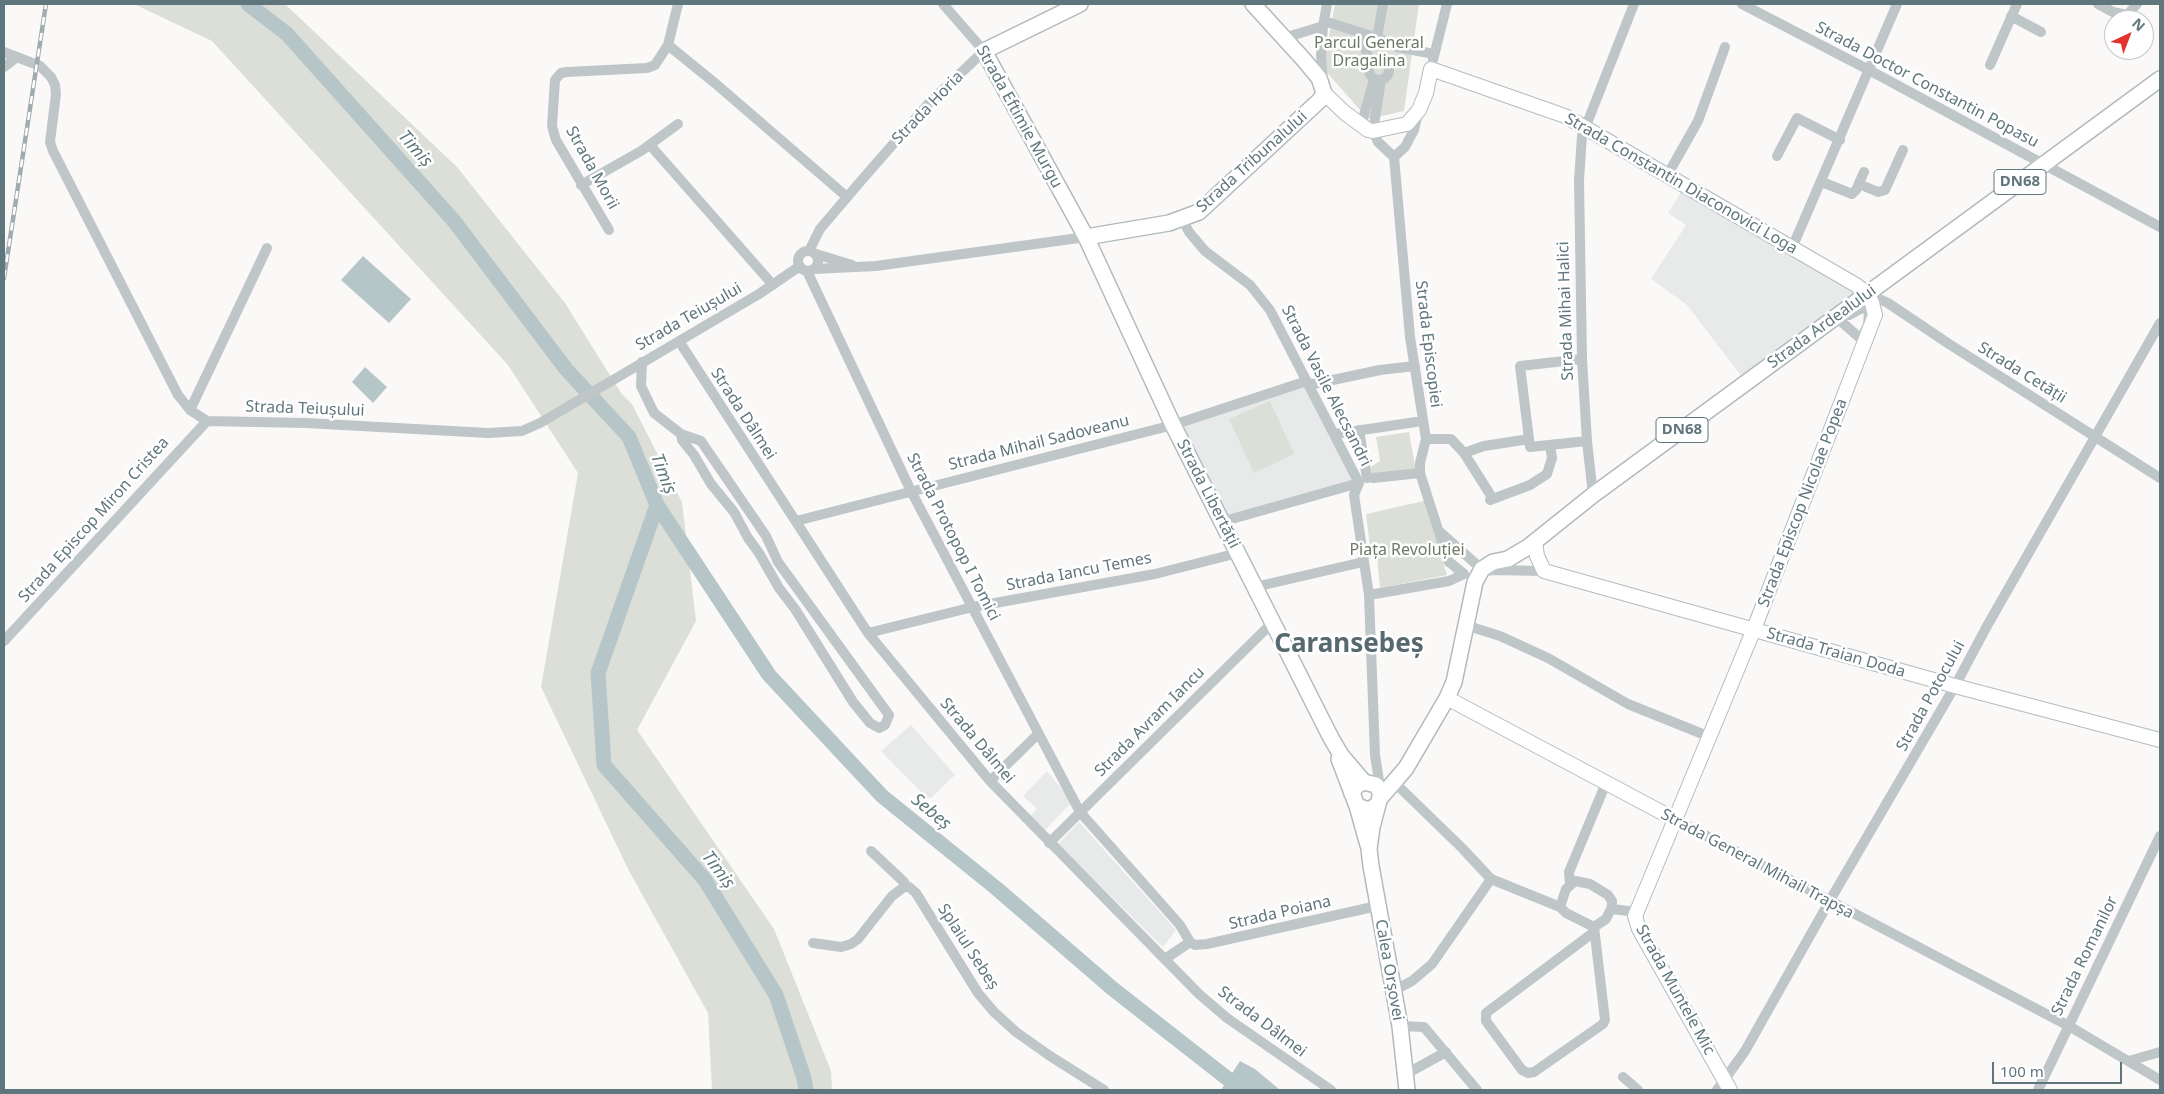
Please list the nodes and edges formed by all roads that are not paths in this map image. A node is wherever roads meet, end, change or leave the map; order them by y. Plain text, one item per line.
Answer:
1 (678, 4) edge
2 (943, 4) edge
3 (1080, 4) edge
4 (1253, 4) edge
5 (1327, 4) edge
6 (1383, 4) edge
7 (1447, 4) edge
8 (1634, 4) edge
9 (1742, 4) edge
10 (1897, 4) edge
11 (2017, 4) edge
12 (2098, 4) edge
13 (2137, 4) edge
14 (2011, 16) junction
15 (1323, 23) junction
16 (2041, 32) dead end
17 (1361, 33) junction
18 (1284, 38) junction
19 (1377, 38) junction
20 (668, 45) junction
21 (1397, 47) junction
22 (1725, 47) dead end
23 (984, 51) junction
24 (4, 52) edge
25 (1434, 54) junction
26 (17, 57) junction
27 (1386, 62) junction
28 (1370, 64) junction
29 (1990, 65) dead end
30 (4, 67) edge
31 (1431, 68) junction
32 (1869, 70) junction
33 (2160, 79) edge
34 (1378, 80) junction
35 (1324, 93) junction
36 (1418, 110) junction
37 (678, 124) dead end
38 (1586, 126) junction
39 (1367, 129) junction
40 (1840, 140) junction
41 (650, 145) junction
42 (1902, 150) dead end
43 (1777, 156) dead end
44 (1394, 157) junction
45 (2044, 165) junction
46 (1864, 172) dead end
47 (1668, 174) junction
48 (1822, 182) junction
49 (1859, 184) junction
50 (581, 185) junction
51 (846, 198) junction
52 (1182, 219) junction
53 (2160, 227) edge
54 (609, 230) dead end
55 (1086, 237) junction
56 (267, 248) dead end
57 (1792, 248) junction
58 (812, 253) junction
59 (860, 267) junction
60 (807, 269) junction
61 (773, 285) junction
62 (1868, 294) junction
63 (1838, 319) junction
64 (2160, 323) edge
65 (1863, 340) junction
66 (679, 341) junction
67 (1582, 360) junction
68 (642, 362) junction
69 (1415, 366) junction
70 (1308, 383) junction
71 (190, 410) junction
72 (207, 421) junction
73 (1416, 422) dead end
74 (1174, 425) junction
75 (1359, 430) junction
76 (681, 434) junction
77 (1335, 434) junction
78 (2094, 436) junction
79 (1426, 439) junction
80 (1586, 441) junction
81 (1530, 443) junction
82 (1550, 445) junction
83 (1464, 453) junction
84 (1420, 473) junction
85 (2160, 478) edge
86 (1366, 479) junction
87 (912, 491) junction
88 (1593, 495) junction
89 (796, 522) junction
90 (1222, 522) junction
91 (1439, 531) junction
92 (1535, 541) junction
93 (1238, 553) junction
94 (1363, 562) junction
95 (1482, 569) junction
96 (1544, 571) junction
97 (1255, 587) junction
98 (1369, 595) junction
99 (972, 607) junction
100 (1273, 622) junction
101 (1465, 625) junction
102 (1754, 629) junction
103 (868, 633) junction
104 (4, 641) edge
105 (1955, 686) junction
106 (1447, 698) junction
107 (1038, 734) junction
108 (1710, 737) junction
109 (2160, 740) edge
110 (1336, 748) junction
111 (1397, 779) junction
112 (990, 781) junction
113 (1372, 782) junction
114 (1606, 783) junction
115 (1354, 800) junction
116 (1379, 801) junction
117 (1080, 812) junction
118 (1676, 820) junction
119 (2160, 836) edge
120 (1049, 843) junction
121 (1369, 849) junction
122 (871, 850) dead end
123 (1491, 879) junction
124 (1570, 884) junction
125 (906, 887) junction
126 (1829, 902) junction
127 (1378, 906) junction
128 (1560, 907) junction
129 (1612, 908) junction
130 (1637, 912) junction
131 (1594, 929) junction
132 (1190, 942) junction
133 (813, 943) dead end
134 (1164, 959) junction
135 (1393, 991) junction
136 (1400, 1026) junction
137 (2068, 1026) junction
138 (1446, 1052) junction
139 (2160, 1052) edge
140 (2129, 1061) junction
141 (1406, 1074) junction
142 (1623, 1077) dead end
143 (2160, 1080) edge
144 (1724, 1087) edge
145 (1104, 1090) edge
146 (1332, 1090) edge
147 (1407, 1090) edge
148 (1476, 1090) edge
149 (1638, 1090) edge
150 (2038, 1090) edge

1 - 20 street, Strada Morii
2 - 23 street, Strada Eftimie Murgu
3 - 23 main road, Strada Horia
4 - 18 main road
5 - 15 street
6 - 19 street
7 - 25 street
8 - 38 street, Strada Mihai Halici
9 - 32 street, Strada Doctor Constantin Popasu
10 - 32 street
11 - 14 street
12 - 13 street
14 - 16 street
14 - 29 street
15 - 17 street
15 - 18 street
15 - 35 street
17 - 19 street
17 - 28 street
18 - 35 main road
19 - 21 street
20 - 50 street, Strada Morii
20 - 51 street
21 - 25 street
21 - 27 street
22 - 47 street
23 - 51 street, Strada Horia
23 - 55 main road, Strada Eftimie Murgu
24 - 26 street
25 - 31 street
26 - 30 street
26 - 71 street
27 - 28 street
27 - 34 street
28 - 34 street
31 - 36 street
31 - 38 street, Strada Constantin Diaconovici Loga
32 - 40 street
32 - 45 street, Strada Doctor Constantin Popasu
33 - 45 main road, Strada Ardealului / DN68
34 - 39 street
35 - 39 street
35 - 52 main road, Strada Tribunalului
36 - 39 street
36 - 44 street
37 - 41 street
38 - 47 street, Strada Constantin Diaconovici Loga
38 - 67 street, Strada Mihai Halici
39 - 44 street
40 - 43 street
40 - 48 street
41 - 50 street
41 - 61 street
42 - 49 street
44 - 69 street, Strada Episcopiei
45 - 53 street, Strada Doctor Constantin Popasu
45 - 62 main road, Strada Ardealului / DN68
46 - 49 street
47 - 57 street, Strada Constantin Diaconovici Loga
48 - 49 street
48 - 57 street
50 - 54 street, Strada Morii
51 - 58 street, Strada Horia
52 - 55 main road, Strada Tribunalului
52 - 70 street, Strada Vasile Alecsandri
55 - 59 street
55 - 74 main road, Strada Libertății
56 - 71 street
57 - 62 street, Strada Constantin Diaconovici Loga
58 - 59 street
58 - 60 street
58 - 60 street, Strada Horia
59 - 60 street
60 - 61 street, Strada Teiușului
60 - 87 street, Strada Protopop I Tomici
61 - 66 street, Strada Teiușului
62 - 63 main road, Strada Ardealului / DN68
62 - 65 street, Strada Episcop Nicolae Popea
62 - 78 street, Strada Cetății
63 - 65 street
63 - 65 street
63 - 88 main road, Strada Ardealului / DN68
64 - 78 street, Strada Potocului
65 - 102 street, Strada Episcop Nicolae Popea
66 - 68 street, Strada Teiușului
66 - 89 street, Strada Dâlmei
67 - 80 street, Strada Mihai Halici
67 - 81 street
68 - 72 street, Strada Teiușului
68 - 76 street
69 - 70 street, Strada Mihail Sadoveanu
69 - 79 street, Strada Episcopiei
70 - 74 street, Strada Mihail Sadoveanu
70 - 77 street, Strada Vasile Alecsandri
71 - 72 street
72 - 104 street, Strada Episcop Miron Cristea
73 - 75 street
74 - 87 street, Strada Mihail Sadoveanu
74 - 90 main road, Strada Libertății
75 - 77 street
75 - 86 street
76 - 76 street
77 - 86 street, Strada Vasile Alecsandri
78 - 85 street, Strada Cetății
78 - 105 street, Strada Potocului
79 - 83 street
79 - 84 street, Strada Episcopiei
80 - 82 street
80 - 88 street, Strada Mihai Halici
81 - 82 street
81 - 83 street
82 - 83 street
84 - 86 street
84 - 91 street, Strada Episcopiei
86 - 90 street
86 - 94 street, Strada Vasile Alecsandri
87 - 89 street, Strada Mihail Sadoveanu
87 - 99 street, Strada Protopop I Tomici
88 - 92 main road, Strada Ardealului / DN68
89 - 103 street, Strada Dâlmei
90 - 93 main road, Strada Libertății
91 - 95 street
91 - 98 street, Strada Episcopiei
92 - 95 main road, Strada Ardealului / DN68
92 - 96 street
93 - 97 main road, Strada Libertății
93 - 99 street, Strada Iancu Temes
94 - 97 street
94 - 98 street, Strada Vasile Alecsandri
95 - 96 street
95 - 101 main road
96 - 102 street, Strada Traian Doda
97 - 100 main road, Strada Libertății
98 - 113 street, Strada Vasile Alecsandri
99 - 103 street, Strada Iancu Temes
99 - 107 street, Strada Protopop I Tomici
100 - 110 main road, Strada Libertății
100 - 117 street, Strada Avram Iancu
101 - 106 main road
101 - 108 street
102 - 105 street, Strada Traian Doda
102 - 108 street, Strada Episcop Nicolae Popea
103 - 112 street, Strada Dâlmei
105 - 109 street, Strada Traian Doda
105 - 126 street, Strada Potocului
106 - 111 main road
106 - 114 street, Strada General Mihail Trapșa
107 - 112 street
107 - 117 street, Strada Protopop I Tomici
108 - 118 street, Strada Episcop Nicolae Popea
110 - 113 main road, Strada Libertății
110 - 115 main road, Strada Libertății
111 - 113 main road
111 - 116 main road
111 - 123 street
112 - 120 street, Strada Dâlmei
113 - 115 main road
113 - 116 main road
114 - 118 street, Strada General Mihail Trapșa
114 - 124 street
115 - 116 main road
115 - 121 main road, Calea Orșovei
116 - 121 main road, Calea Orșovei
117 - 120 street, Strada Avram Iancu
117 - 132 street, Strada Protopop I Tomici
118 - 126 street, Strada General Mihail Trapșa
118 - 130 street, Strada Episcop Nicolae Popea
119 - 137 street, Strada Romanilor
120 - 134 street, Strada Dâlmei
121 - 127 main road, Calea Orșovei
122 - 125 street, Splaiul Sebeș
123 - 128 street
123 - 135 street
124 - 128 street
124 - 129 street
125 - 133 street
125 - 145 street, Splaiul Sebeș
126 - 137 street, Strada General Mihail Trapșa
126 - 144 street, Strada Potocului
127 - 132 street, Strada Poiana
127 - 135 main road, Calea Orșovei
128 - 131 street
129 - 130 street, Strada Muntele Mic
129 - 131 street
130 - 144 street, Strada Muntele Mic
131 - 131 street
132 - 134 street
134 - 146 street, Strada Dâlmei
135 - 136 main road, Calea Orșovei
136 - 138 street
136 - 141 main road, Calea Orșovei
137 - 140 street, Strada General Mihail Trapșa
137 - 150 street, Strada Romanilor
138 - 141 street
138 - 148 street
139 - 140 street
140 - 143 street, Strada General Mihail Trapșa
141 - 147 main road, Calea Orșovei
142 - 149 street

